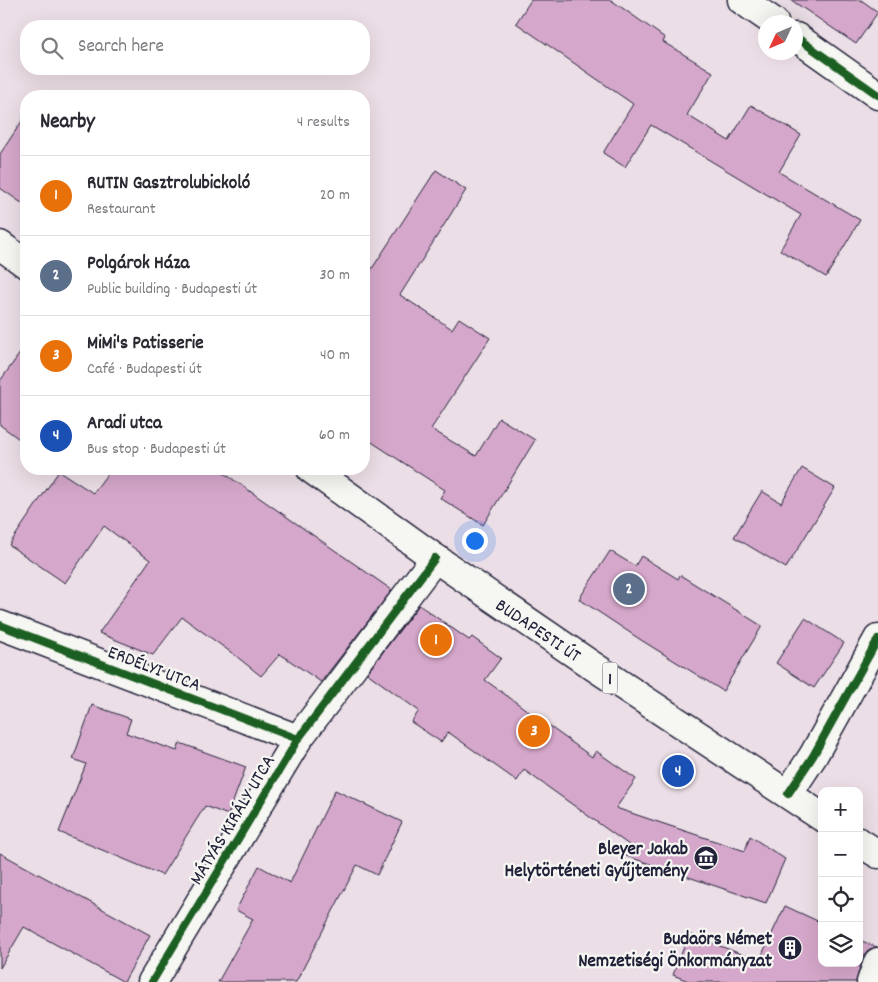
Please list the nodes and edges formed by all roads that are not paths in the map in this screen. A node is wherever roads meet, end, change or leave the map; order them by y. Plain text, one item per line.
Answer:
1 (742, 0) edge
2 (764, 15) edge
3 (803, 42) edge
4 (878, 95) edge
5 (0, 245) edge
6 (20, 260) edge
7 (319, 475) edge
8 (435, 558) junction
9 (0, 624) edge
10 (878, 639) edge
11 (298, 739) junction
12 (788, 794) junction
13 (818, 814) edge
14 (863, 845) edge
15 (878, 854) edge
16 (878, 962) edge
17 (152, 982) edge
18 (871, 982) edge

1 - 2 street
3 - 4 street
5 - 6 street
7 - 8 street, BUDAPESTI ÚT / 1
8 - 11 street, MÁTYÁS KIRÁLY UTCA
8 - 12 street, BUDAPESTI ÚT / 1
9 - 11 street, ERDÉLYI UTCA
10 - 12 street
11 - 17 street, MÁTYÁS KIRÁLY UTCA
12 - 13 street, BUDAPESTI ÚT / 1
14 - 15 street
16 - 18 street

